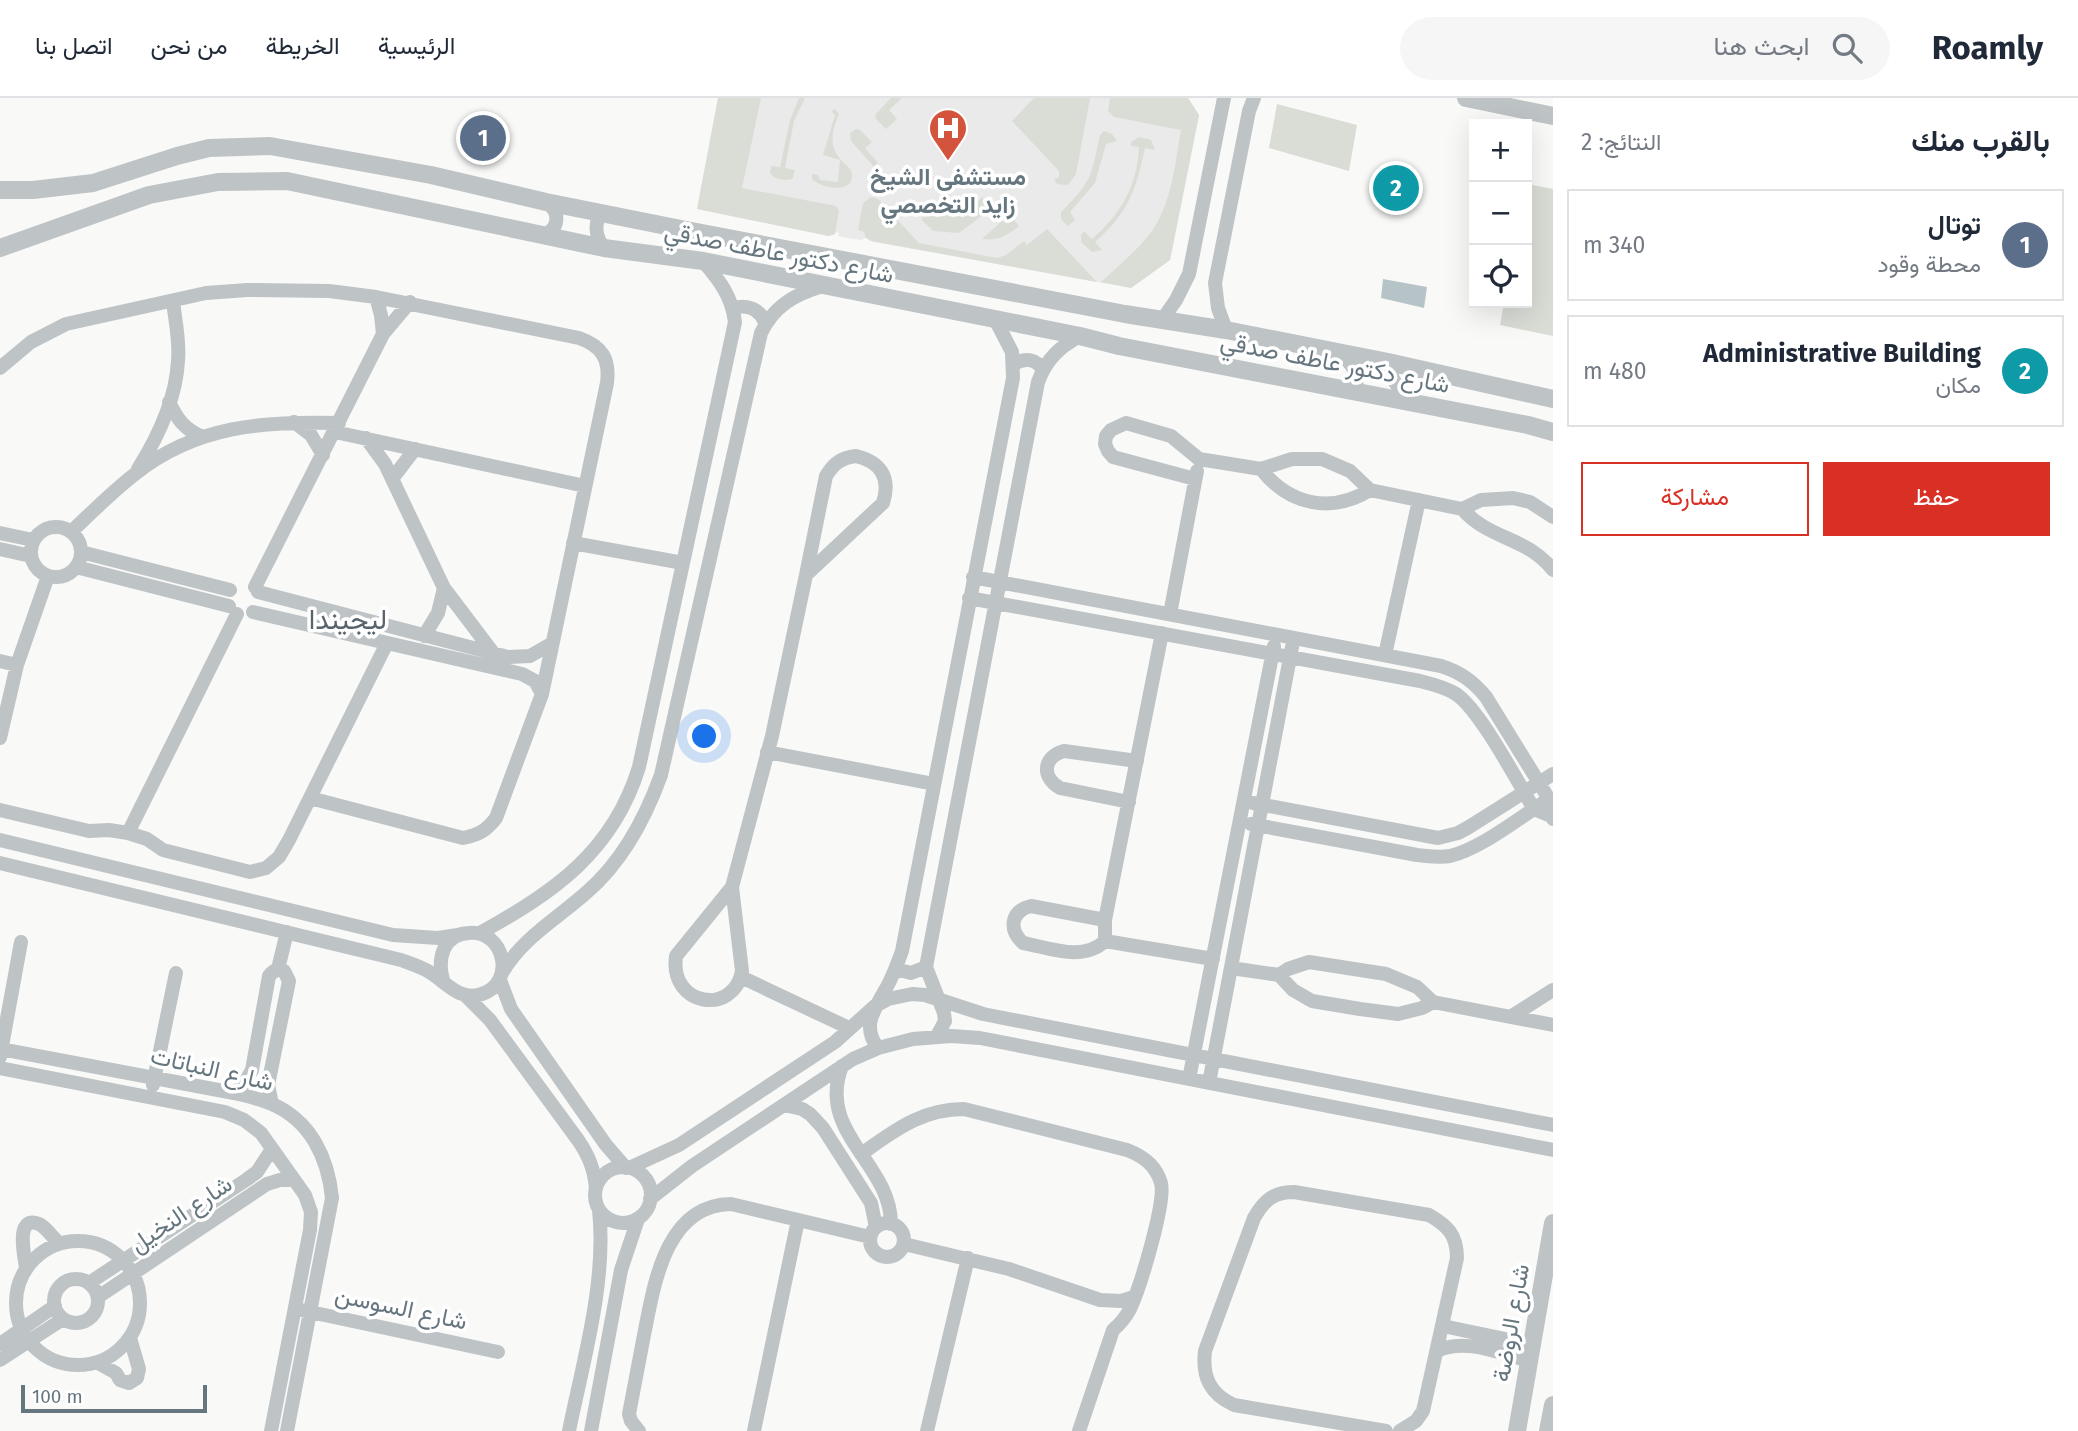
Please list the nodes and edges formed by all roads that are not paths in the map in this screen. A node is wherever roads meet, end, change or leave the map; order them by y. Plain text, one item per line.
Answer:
1 (1224, 98) edge
2 (1254, 98) edge
3 (1465, 98) edge
4 (1483, 100) edge
5 (1553, 116) edge
6 (0, 190) edge
7 (546, 202) junction
8 (601, 212) junction
9 (545, 235) junction
10 (0, 248) edge
11 (604, 248) junction
12 (704, 261) junction
13 (824, 286) junction
14 (376, 297) junction
15 (173, 301) junction
16 (410, 302) junction
17 (733, 308) junction
18 (995, 319) junction
19 (1162, 320) junction
20 (765, 323) junction
21 (1226, 330) junction
22 (383, 334) junction
23 (1080, 336) junction
24 (1339, 353) junction
25 (1388, 362) junction
26 (1014, 363) junction
27 (0, 368) edge
28 (1042, 370) junction
29 (1356, 392) junction
30 (1553, 398) edge
31 (169, 402) junction
32 (1409, 403) junction
33 (293, 422) junction
34 (337, 427) junction
35 (1553, 432) edge
36 (203, 437) junction
37 (366, 438) junction
38 (415, 449) junction
39 (323, 455) junction
40 (1199, 459) junction
41 (1261, 469) junction
42 (136, 472) junction
43 (392, 479) junction
44 (1195, 479) junction
45 (585, 486) junction
46 (1370, 490) junction
47 (1419, 500) junction
48 (1462, 509) junction
49 (1553, 517) edge
50 (71, 532) junction
51 (0, 533) edge
52 (33, 540) junction
53 (573, 543) junction
54 (0, 549) edge
55 (31, 556) junction
56 (78, 560) junction
57 (683, 563) junction
58 (1553, 570) edge
59 (806, 575) junction
60 (48, 576) junction
61 (973, 577) junction
62 (1000, 582) junction
63 (443, 588) junction
64 (257, 589) junction
65 (230, 590) junction
66 (969, 598) junction
67 (996, 603) junction
68 (233, 610) junction
69 (253, 612) junction
70 (1170, 614) junction
71 (1162, 633) junction
72 (1276, 635) junction
73 (424, 636) junction
74 (1294, 638) junction
75 (387, 643) junction
76 (551, 643) junction
77 (1272, 654) junction
78 (1385, 655) junction
79 (1290, 657) junction
80 (0, 661) edge
81 (502, 661) junction
82 (17, 665) junction
83 (542, 694) junction
84 (0, 738) edge
85 (767, 752) junction
86 (1137, 761) junction
87 (1553, 774) edge
88 (1539, 783) junction
89 (934, 784) junction
90 (1524, 792) junction
91 (310, 797) junction
92 (1551, 798) edge
93 (1129, 802) junction
94 (1243, 802) junction
95 (1262, 805) junction
96 (1534, 808) junction
97 (0, 810) edge
98 (1552, 817) edge
99 (1240, 821) junction
100 (1258, 825) junction
101 (128, 833) junction
102 (0, 839) edge
103 (0, 863) edge
104 (732, 887) junction
105 (1105, 920) junction
106 (287, 932) junction
107 (480, 933) junction
108 (459, 935) junction
109 (1104, 941) junction
110 (21, 942) dead end
111 (1213, 959) junction
112 (926, 967) junction
113 (1231, 968) junction
114 (278, 969) junction
115 (896, 969) junction
116 (176, 973) dead end
117 (1279, 975) junction
118 (501, 977) junction
119 (741, 978) junction
120 (443, 980) junction
121 (1553, 990) edge
122 (465, 995) junction
123 (937, 998) junction
124 (1433, 1002) junction
125 (875, 1006) junction
126 (1512, 1016) junction
127 (1553, 1025) edge
128 (849, 1028) junction
129 (937, 1036) junction
130 (878, 1048) junction
131 (0, 1052) edge
132 (1194, 1055) junction
133 (1214, 1059) junction
134 (842, 1066) junction
135 (0, 1068) edge
136 (155, 1077) junction
137 (1189, 1079) junction
138 (1209, 1083) junction
139 (234, 1093) junction
140 (150, 1098) junction
141 (272, 1104) junction
142 (784, 1105) junction
143 (1553, 1125) edge
144 (849, 1136) junction
145 (835, 1146) junction
146 (272, 1149) junction
147 (1553, 1150) edge
148 (861, 1154) junction
149 (627, 1168) junction
150 (293, 1180) junction
151 (596, 1188) junction
152 (650, 1199) junction
153 (599, 1210) junction
154 (638, 1219) junction
155 (798, 1220) junction
156 (1553, 1223) edge
157 (891, 1224) junction
158 (873, 1232) junction
159 (59, 1243) junction
160 (904, 1244) junction
161 (968, 1258) junction
162 (123, 1260) junction
163 (26, 1268) junction
164 (133, 1274) junction
165 (89, 1283) junction
166 (98, 1297) junction
167 (1134, 1297) junction
168 (1100, 1300) junction
169 (302, 1311) junction
170 (59, 1313) junction
171 (1443, 1325) junction
172 (1114, 1330) junction
173 (25, 1335) junction
174 (130, 1338) junction
175 (0, 1343) edge
176 (1437, 1351) junction
177 (498, 1352) dead end
178 (1531, 1353) junction
179 (0, 1360) edge
180 (98, 1363) junction
181 (1553, 1405) edge
182 (271, 1431) edge
183 (287, 1431) edge
184 (569, 1431) edge
185 (591, 1431) edge
186 (639, 1431) edge
187 (754, 1431) edge
188 (927, 1431) edge
189 (1079, 1431) edge
190 (1385, 1431) edge
191 (1400, 1431) edge
192 (1517, 1431) edge
193 (1548, 1431) edge

1 - 19 street
2 - 21 street
3 - 4 street
4 - 5 street
6 - 7 street, شارع دكتور عاطف صدقي
7 - 8 street, شارع دكتور عاطف صدقي
7 - 9 street
8 - 11 street
8 - 19 street, شارع دكتور عاطف صدقي
9 - 10 street, شارع دكتور عاطف صدقي
9 - 11 street, شارع دكتور عاطف صدقي
11 - 12 street, شارع دكتور عاطف صدقي
12 - 13 street, شارع دكتور عاطف صدقي
12 - 17 street
13 - 18 street, شارع دكتور عاطف صدقي
13 - 20 street
14 - 15 street
14 - 16 street
14 - 22 street
15 - 27 street
15 - 31 street
16 - 22 street
16 - 45 street
17 - 20 street
17 - 57 street
18 - 23 street, شارع دكتور عاطف صدقي
18 - 26 street
19 - 21 street, شارع دكتور عاطف صدقي
20 - 118 street
21 - 24 street, شارع دكتور عاطف صدقي
22 - 34 street
23 - 28 street
23 - 29 street, شارع دكتور عاطف صدقي
24 - 25 street, شارع دكتور عاطف صدقي
24 - 29 street
25 - 30 street, شارع دكتور عاطف صدقي
25 - 32 street
26 - 28 street
26 - 61 street
28 - 62 street
29 - 32 street, شارع دكتور عاطف صدقي
31 - 36 street
31 - 42 street
32 - 35 street, شارع دكتور عاطف صدقي
33 - 34 street
33 - 36 street
33 - 39 street
34 - 37 street
34 - 39 street
36 - 42 street
37 - 38 street
37 - 43 street
38 - 43 street
38 - 45 street
39 - 64 street
40 - 41 street
40 - 44 street
40 - 44 street
41 - 46 street
41 - 46 street
42 - 50 street
43 - 63 street
44 - 70 street
45 - 53 street
46 - 47 street
47 - 48 street
47 - 78 street
48 - 49 street
48 - 58 street
50 - 52 street
50 - 56 street
51 - 52 street
52 - 55 street
53 - 57 street
53 - 76 street
54 - 55 street
55 - 60 street
56 - 60 street
56 - 65 street
56 - 68 street
57 - 107 street
59 - 59 street
59 - 85 street
60 - 82 street
61 - 62 street
61 - 66 street
62 - 67 street
62 - 70 street
63 - 73 street
63 - 81 street
64 - 65 street
64 - 69 street
64 - 73 street
65 - 68 street
66 - 67 street
66 - 89 street
67 - 71 street
67 - 112 street
68 - 69 street
68 - 101 street
69 - 75 street
70 - 72 street
71 - 77 street
71 - 86 street
72 - 74 street
72 - 77 street
73 - 81 street
74 - 78 street
74 - 79 street
75 - 81 street
75 - 91 street
76 - 81 street
76 - 83 street
77 - 79 street
77 - 94 street
78 - 88 street
79 - 90 street
79 - 95 street
80 - 82 street
81 - 83 street
82 - 84 street
83 - 91 street
85 - 89 street
85 - 104 street
86 - 93 street
86 - 93 street
87 - 88 street
88 - 90 street
88 - 92 street
89 - 115 street
90 - 95 street
90 - 96 street
91 - 101 street
92 - 96 street
92 - 98 street
93 - 105 street
94 - 95 street
94 - 99 street
95 - 100 street
96 - 98 street
96 - 100 street
97 - 101 street
99 - 100 street
99 - 111 street
100 - 113 street
102 - 108 street
103 - 106 street
104 - 119 street
104 - 119 street
105 - 109 street
105 - 109 street
106 - 114 street
106 - 120 street
107 - 108 street
107 - 118 street
108 - 120 street
109 - 111 street
110 - 131 street
111 - 132 street
112 - 115 street
112 - 123 street
113 - 117 street
113 - 133 street
114 - 139 street
114 - 141 street
115 - 125 street
116 - 136 street
117 - 124 street
117 - 124 street
118 - 122 street
118 - 149 street
119 - 128 street
120 - 122 street
121 - 126 street
122 - 151 street
123 - 125 street
123 - 129 street
123 - 132 street
124 - 126 street
125 - 128 street
125 - 130 street
126 - 127 street
128 - 149 street
129 - 130 street
129 - 137 street
130 - 134 street
131 - 136 street, شارع النباتات
132 - 133 street
132 - 137 street
133 - 138 street
133 - 143 street
134 - 142 street
134 - 144 street
135 - 140 street, شارع النباتات
136 - 139 street, شارع النباتات
136 - 140 street
137 - 138 street
138 - 147 street
139 - 141 street, شارع النباتات
140 - 146 street, شارع النباتات
141 - 169 street, شارع النباتات
142 - 145 street
142 - 152 street
144 - 145 street
144 - 148 street
145 - 158 street
146 - 150 street, شارع النباتات
146 - 162 street, شارع النخيل
148 - 157 street
148 - 167 street
149 - 151 street
149 - 152 street
150 - 164 street, شارع النخيل
150 - 169 street, شارع النباتات
151 - 153 street
152 - 154 street
153 - 154 street
153 - 184 street
154 - 185 street
155 - 158 street
155 - 186 street
155 - 187 street
156 - 178 street, شارع الروضة
157 - 158 street
157 - 160 street
158 - 160 street
159 - 162 street
159 - 163 street
159 - 163 street
160 - 161 street
161 - 168 street
161 - 188 street
162 - 164 street
162 - 165 street, شارع النخيل
163 - 173 street
164 - 166 street, شارع النخيل
164 - 174 street
165 - 166 street
165 - 170 street
166 - 170 street
167 - 168 street
167 - 172 street
168 - 172 street
169 - 177 street, شارع السوسن
169 - 182 street, شارع النباتات
169 - 183 street, شارع النباتات
170 - 173 street
171 - 176 street
171 - 178 street
171 - 190 street
172 - 189 street
173 - 175 street
173 - 179 street
173 - 180 street
174 - 180 street
174 - 180 street
176 - 178 street
176 - 191 street
178 - 192 street, شارع الروضة
181 - 193 street

